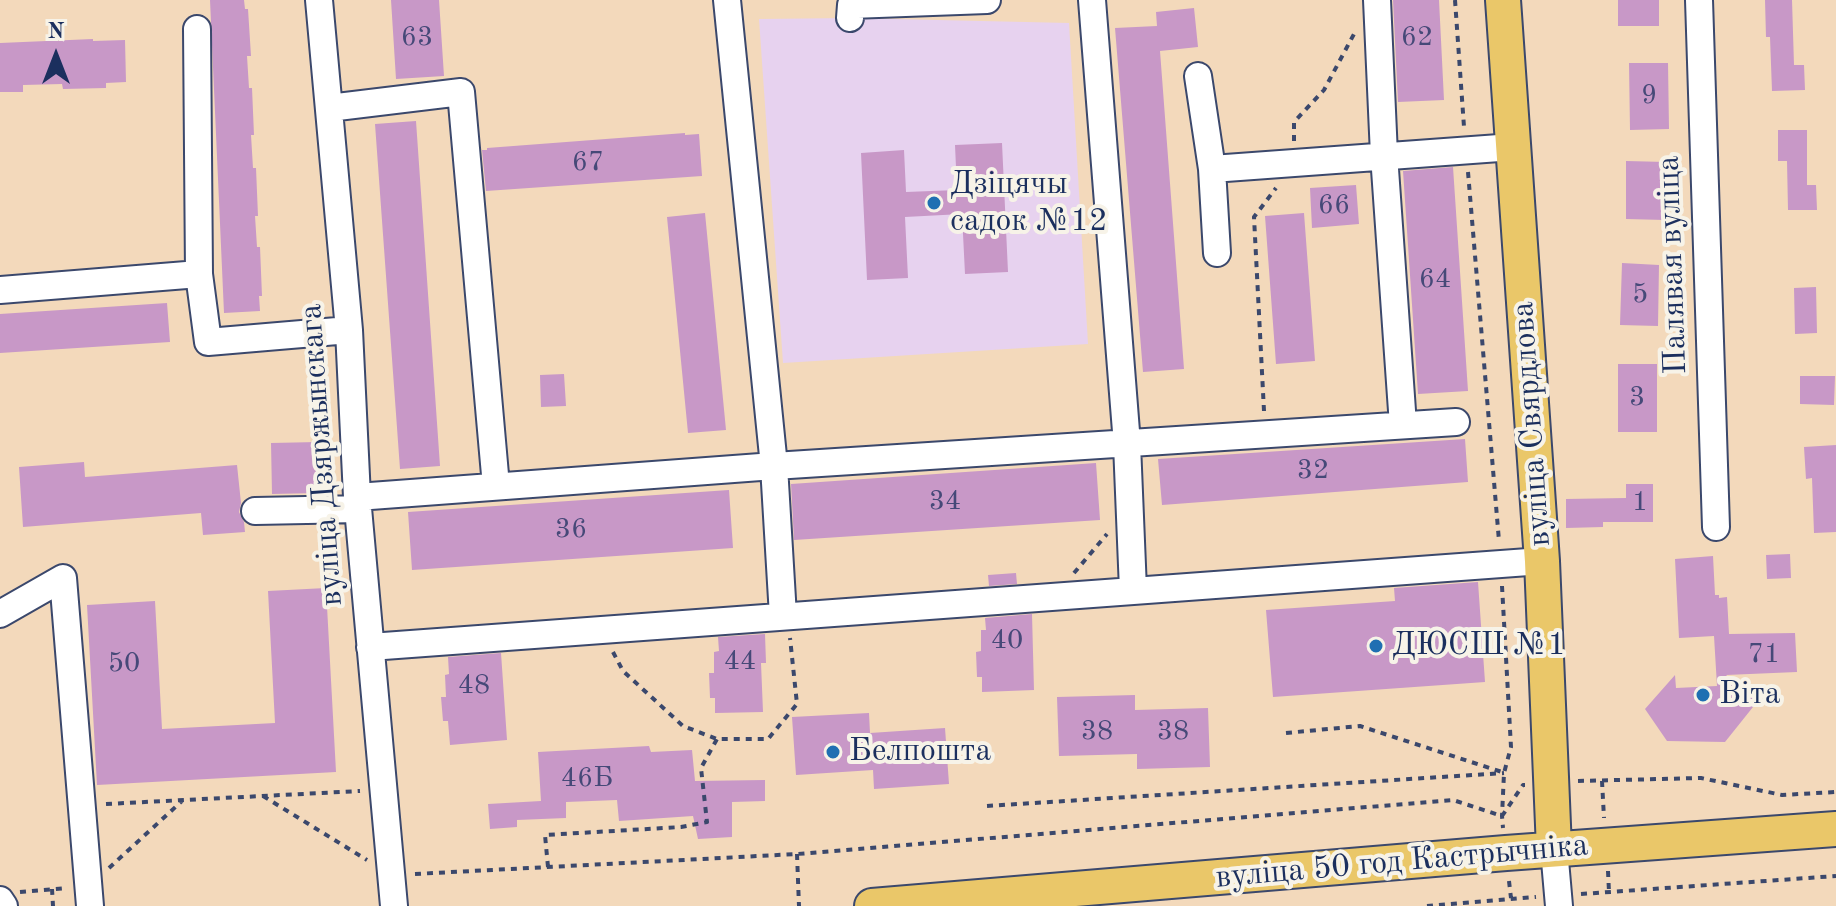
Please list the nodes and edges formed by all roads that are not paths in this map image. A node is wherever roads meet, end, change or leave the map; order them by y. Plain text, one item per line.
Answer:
1 (319, 0) edge
2 (727, 0) edge
3 (987, 0) edge
4 (1010, 0) edge
5 (1092, 0) edge
6 (1377, 0) edge
7 (1503, 0) edge
8 (1699, 0) edge
9 (850, 18) dead end
10 (197, 29) dead end
11 (1198, 76) dead end
12 (329, 108) junction
13 (1513, 147) junction
14 (1384, 155) junction
15 (1212, 169) junction
16 (1217, 253) dead end
17 (199, 274) junction
18 (0, 290) edge
19 (349, 330) junction
20 (1456, 422) dead end
21 (1403, 425) junction
22 (1127, 444) junction
23 (774, 466) junction
24 (496, 486) junction
25 (358, 503) junction
26 (255, 511) dead end
27 (1716, 527) dead end
28 (1542, 561) junction
29 (1133, 590) junction
30 (0, 614) edge
31 (786, 616) junction
32 (370, 647) junction
33 (1836, 829) edge
34 (1554, 849) junction
35 (1091, 897) edge
36 (0, 900) edge
37 (1558, 901) edge
38 (4, 906) edge
39 (90, 906) edge
40 (394, 906) edge
41 (872, 906) edge

1 - 12 street, вуліца Дзяржынскага
2 - 23 street
3 - 4 street
3 - 9 street
5 - 22 street
6 - 14 street
7 - 13 main road, вуліца Свярдлова
8 - 27 street, Палявая вуліца
10 - 17 street
11 - 15 street
12 - 19 street, вуліца Дзяржынскага
12 - 24 street
13 - 14 street
13 - 28 main road, вуліца Свярдлова
14 - 15 street
14 - 21 street
15 - 16 street
17 - 18 street
17 - 19 street
19 - 25 street, вуліца Дзяржынскага
20 - 21 street
21 - 22 street
22 - 23 street
22 - 29 street
23 - 24 street
23 - 31 street
24 - 25 street
25 - 26 street
25 - 32 street, вуліца Дзяржынскага
28 - 29 street
28 - 34 main road, вуліца Свярдлова
29 - 31 street
30 - 39 street
31 - 32 street
32 - 40 street, вуліца Дзяржынскага
33 - 34 main road, вуліца 50 год Кастрычніка
34 - 35 main road, вуліца 50 год Кастрычніка
34 - 37 street
35 - 41 main road, вуліца 50 год Кастрычніка
36 - 38 street

